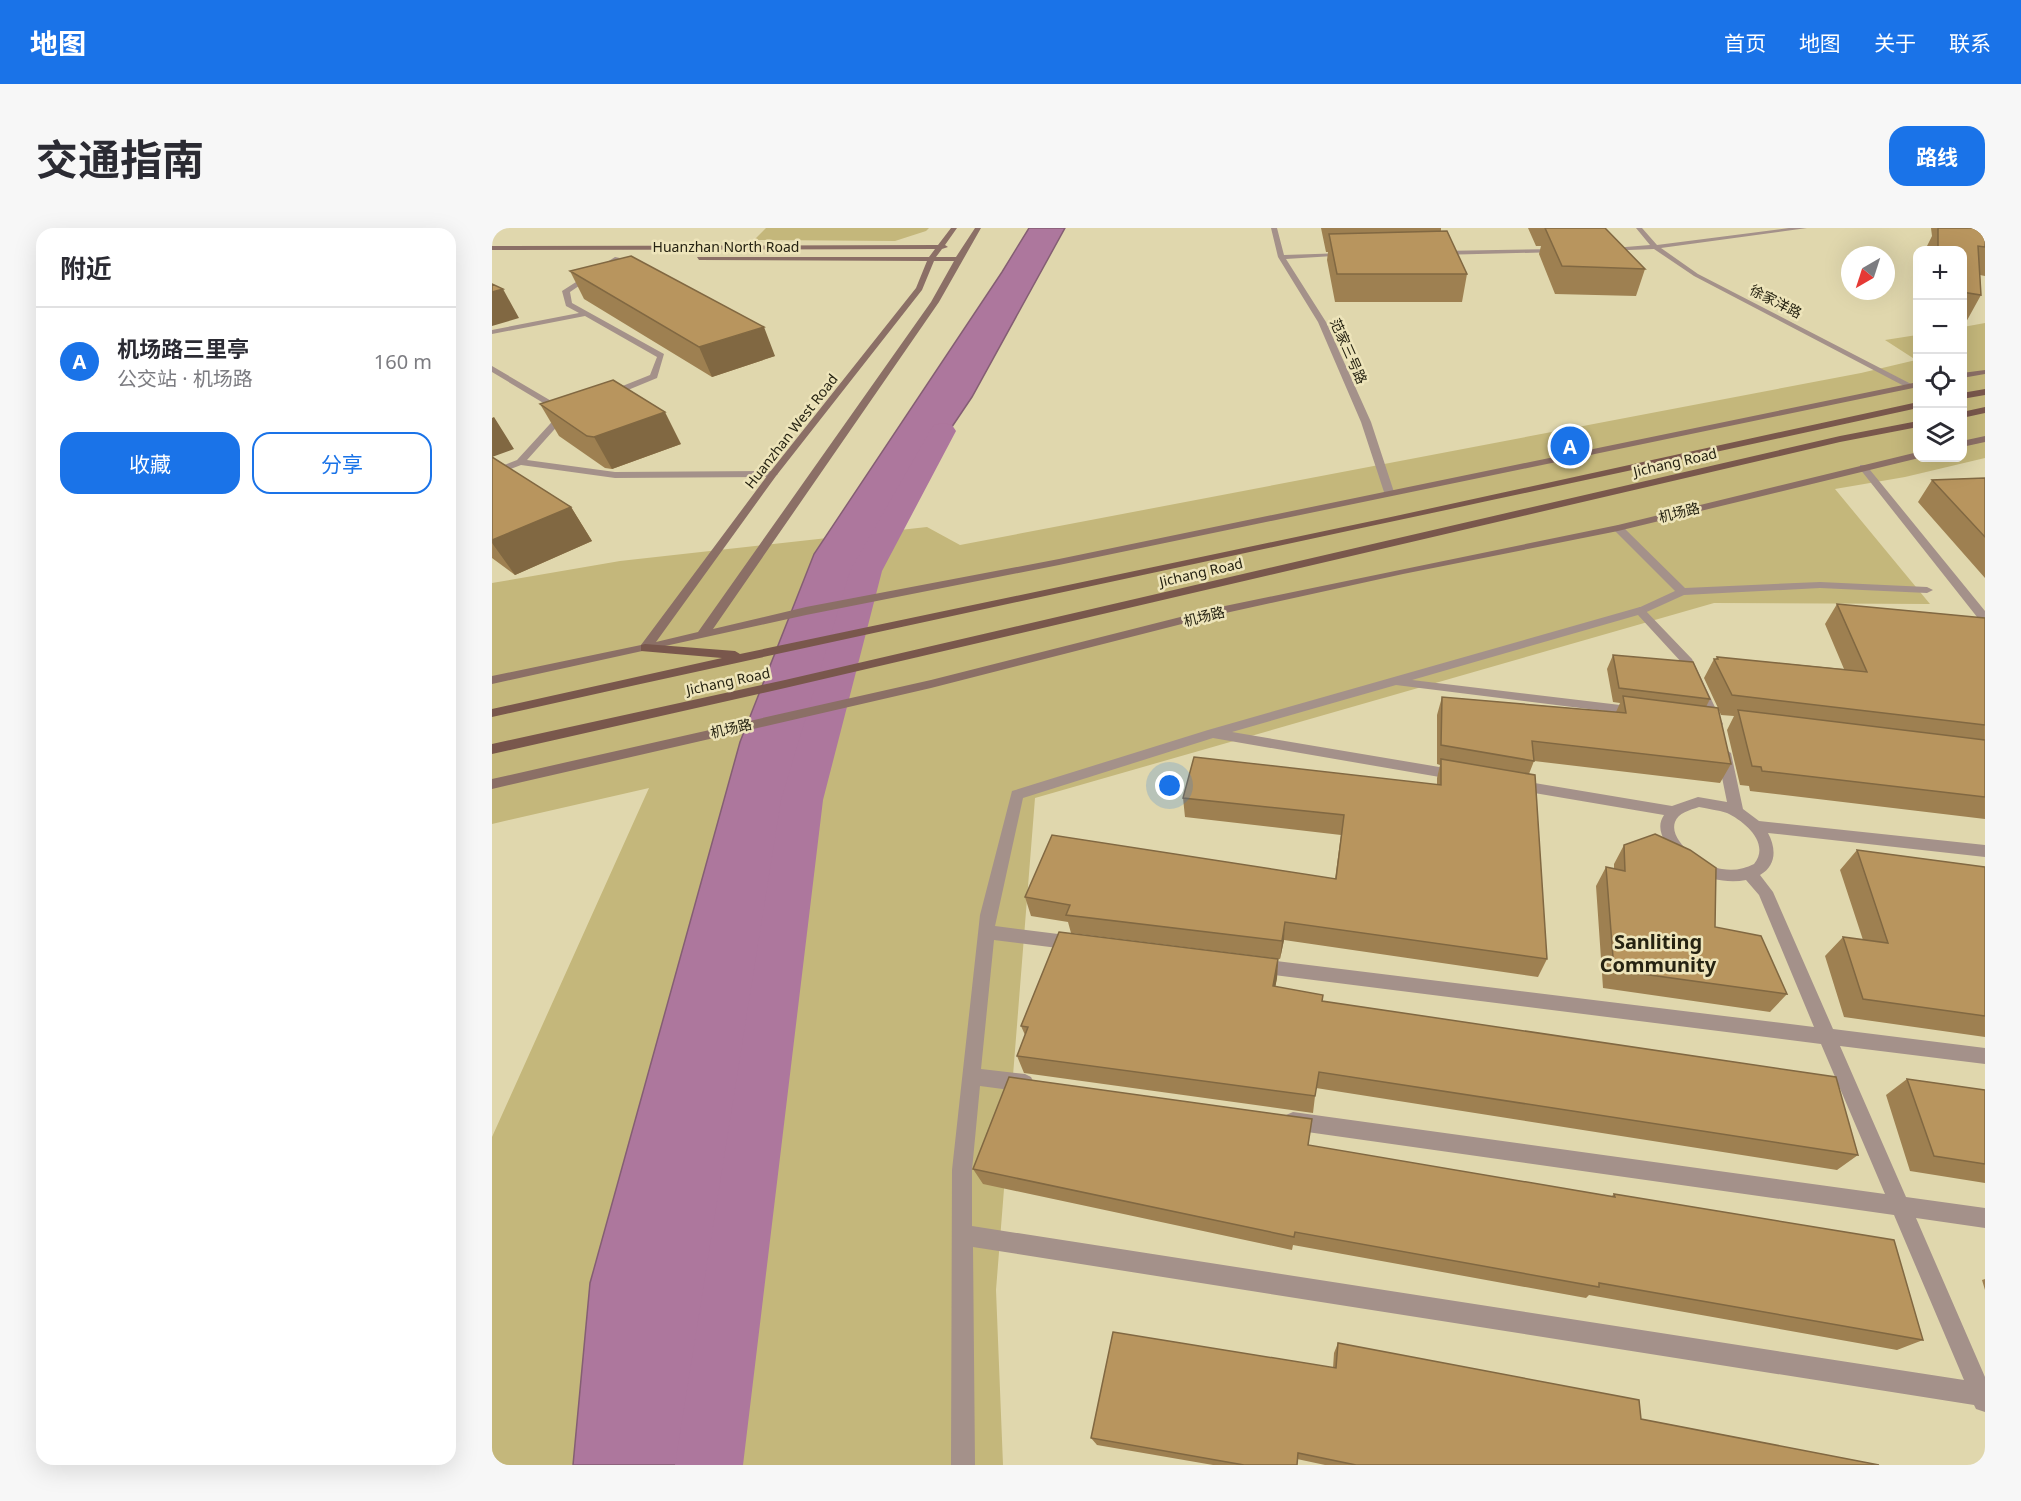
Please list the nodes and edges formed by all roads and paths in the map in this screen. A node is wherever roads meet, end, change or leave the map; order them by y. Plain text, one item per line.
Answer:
1 (954, 228) edge
2 (978, 228) edge
3 (1274, 228) edge
4 (1639, 228) edge
5 (1804, 228) edge
6 (1787, 229) edge
7 (939, 247) junction
8 (1655, 247) junction
9 (492, 248) edge
10 (963, 248) junction
11 (1596, 249) edge
12 (1572, 250) edge
13 (1433, 253) edge
14 (1351, 255) edge
15 (1281, 257) junction
16 (605, 258) dead end
17 (617, 258) junction
18 (628, 258) edge
19 (695, 258) dead end
20 (931, 259) junction
21 (960, 259) junction
22 (586, 314) junction
23 (492, 332) edge
24 (492, 368) edge
25 (1985, 372) edge
26 (1967, 375) edge
27 (1913, 384) edge
28 (1985, 392) edge
29 (1967, 395) edge
30 (594, 400) edge
31 (1913, 406) edge
32 (574, 408) edge
33 (1985, 410) edge
34 (565, 412) junction
35 (1967, 414) edge
36 (1913, 425) edge
37 (1985, 439) edge
38 (1967, 443) edge
39 (1913, 456) edge
40 (520, 462) junction
41 (1863, 467) junction
42 (492, 473) edge
43 (773, 474) junction
44 (1389, 492) junction
45 (1618, 528) junction
46 (1927, 590) dead end
47 (1682, 592) junction
48 (1640, 611) junction
49 (1985, 619) edge
50 (703, 634) junction
51 (645, 648) junction
52 (750, 656) junction
53 (492, 680) edge
54 (1394, 682) junction
55 (492, 713) edge
56 (1655, 713) edge
57 (1213, 733) junction
58 (492, 749) edge
59 (1472, 777) edge
60 (1496, 781) edge
61 (492, 784) edge
62 (1673, 812) junction
63 (1736, 812) junction
64 (1756, 826) junction
65 (1985, 850) edge
66 (1750, 874) junction
67 (986, 932) junction
68 (1093, 945) edge
69 (1246, 964) edge
70 (1827, 1035) junction
71 (1985, 1056) edge
72 (971, 1076) junction
73 (1042, 1086) edge
74 (1280, 1119) edge
75 (1900, 1205) junction
76 (1985, 1218) edge
77 (963, 1235) junction
78 (1984, 1398) edge
79 (963, 1465) edge

1 - 7 main road, Huanzhan West Road
2 - 10 main road
3 - 15 street, 范家三号路
4 - 8 street, 徐家洋路
5 - 6 street
6 - 8 street
7 - 9 main road, Huanzhan North Road
7 - 10 main road, Huanzhan North Road
7 - 20 main road, Huanzhan West Road
8 - 11 street
8 - 27 street, 徐家洋路
10 - 21 main road
12 - 13 street
14 - 15 street
15 - 44 street, 范家三号路
16 - 17 main road
17 - 18 main road
17 - 22 street
19 - 20 main road, Huanzhan North Road
20 - 21 main road, Huanzhan North Road
20 - 43 main road, Huanzhan West Road
21 - 50 main road
22 - 23 street
22 - 30 street
24 - 34 street
25 - 26 main road
27 - 44 main road
28 - 29 main road
31 - 52 main road, Jichang Road
32 - 34 street
33 - 35 main road
34 - 40 street
36 - 58 main road, Jichang Road
37 - 38 main road
39 - 41 main road, 机场路
40 - 42 street
40 - 43 street
41 - 45 main road, 机场路
41 - 49 street
43 - 51 main road, Huanzhan West Road
44 - 50 main road
45 - 47 street
45 - 61 main road, 机场路
46 - 47 street
47 - 48 street
48 - 54 street
48 - 63 street
50 - 51 main road
51 - 52 main road
51 - 53 main road
52 - 55 main road, Jichang Road
54 - 56 street
54 - 57 street
57 - 59 street
57 - 67 street
60 - 62 street
62 - 63 street
62 - 66 street
63 - 64 street
64 - 65 street
64 - 66 street
66 - 70 street
67 - 68 street
67 - 72 street
69 - 70 street
70 - 71 street
70 - 75 street
72 - 73 street
72 - 77 street
74 - 75 street
75 - 76 street
75 - 78 street
77 - 78 street
77 - 79 street

